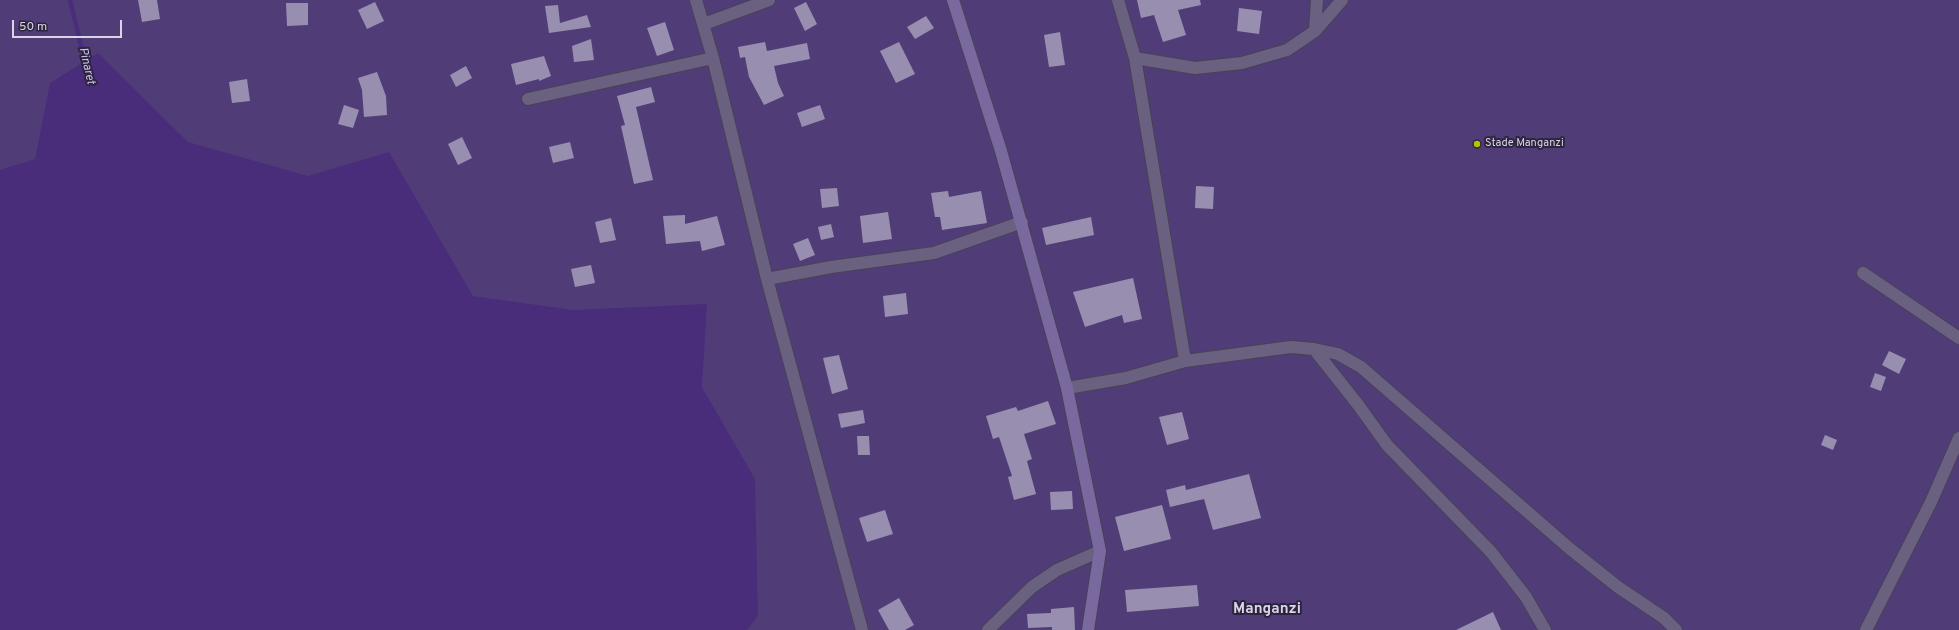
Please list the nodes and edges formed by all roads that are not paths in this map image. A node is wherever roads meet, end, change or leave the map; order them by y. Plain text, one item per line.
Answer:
1 (696, 0) edge
2 (769, 0) edge
3 (953, 0) edge
4 (1118, 0) edge
5 (1317, 0) edge
6 (1342, 0) edge
7 (704, 24) junction
8 (1315, 31) junction
9 (713, 58) junction
10 (1135, 58) junction
11 (528, 100) dead end
12 (1022, 222) junction
13 (1863, 273) dead end
14 (767, 279) junction
15 (1959, 338) edge
16 (1314, 348) junction
17 (1185, 361) junction
18 (1067, 388) junction
19 (1959, 438) edge
20 (1100, 551) junction
21 (862, 630) edge
22 (988, 630) edge
23 (1088, 630) edge
24 (1545, 630) edge
25 (1676, 630) edge
26 (1866, 630) edge

1 - 7 street
2 - 7 street
3 - 12 main road
4 - 10 street
5 - 8 street
6 - 8 street
7 - 9 street
8 - 10 street
9 - 11 street
9 - 14 street
10 - 17 street
12 - 14 street
12 - 18 main road
13 - 15 street
14 - 21 street
16 - 17 street
16 - 24 street
16 - 25 street
17 - 18 street
18 - 20 main road
19 - 26 street
20 - 22 street
20 - 23 main road

